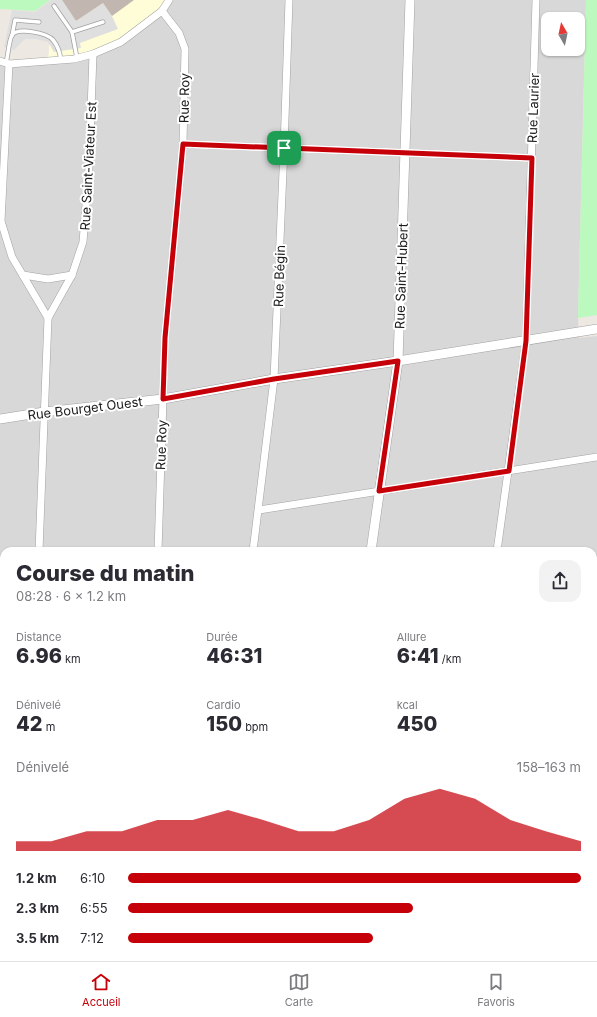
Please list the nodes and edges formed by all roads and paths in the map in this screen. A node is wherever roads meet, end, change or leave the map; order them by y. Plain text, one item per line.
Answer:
1 (168, 0) edge
2 (288, 0) edge
3 (410, 0) edge
4 (536, 0) edge
5 (54, 6) dead end
6 (162, 11) junction
7 (39, 22) dead end
8 (103, 22) dead end
9 (72, 32) junction
10 (12, 37) junction
11 (93, 54) junction
12 (77, 58) junction
13 (62, 60) junction
14 (5, 62) edge
15 (183, 144) junction
16 (284, 148) junction
17 (405, 153) junction
18 (532, 158) junction
19 (23, 275) junction
20 (72, 276) junction
21 (48, 318) junction
22 (597, 329) edge
23 (526, 341) junction
24 (398, 361) junction
25 (274, 379) junction
26 (163, 399) junction
27 (44, 412) junction
28 (0, 419) edge
29 (597, 457) edge
30 (509, 471) junction
31 (379, 491) junction
32 (259, 510) junction
33 (39, 547) edge
34 (158, 547) edge
35 (254, 547) edge
36 (371, 547) edge
37 (498, 547) edge

1 - 6 street
2 - 16 street, Rue Bégin
3 - 17 street, Rue Saint-Hubert
4 - 18 street, Rue Laurier
5 - 9 lane
6 - 11 street
6 - 15 street, Rue Roy
7 - 10 lane
8 - 9 lane
9 - 12 lane
10 - 13 lane
10 - 14 lane
11 - 12 street
11 - 20 street, Rue Saint-Viateur Est
12 - 13 street
13 - 14 street
14 - 19 street
15 - 16 street
15 - 26 street, Rue Roy
16 - 17 street
16 - 25 street, Rue Bégin
17 - 18 street
17 - 24 street, Rue Saint-Hubert
18 - 23 street, Rue Laurier
19 - 20 street
19 - 21 street
20 - 21 street, Rue Saint-Viateur Est
21 - 27 street
22 - 23 street, Rue Bourget Ouest
23 - 24 street, Rue Bourget Ouest
23 - 30 street, Rue Laurier
24 - 25 street, Rue Bourget Ouest
24 - 31 street, Rue Saint-Hubert
25 - 26 street, Rue Bourget Ouest
25 - 32 street, Rue Bégin
26 - 27 street, Rue Bourget Ouest
26 - 34 street, Rue Roy
27 - 28 street, Rue Bourget Ouest
27 - 33 street
29 - 30 street
30 - 31 street
30 - 37 street, Rue Laurier
31 - 32 street
31 - 36 street, Rue Saint-Hubert
32 - 35 street, Rue Bégin

